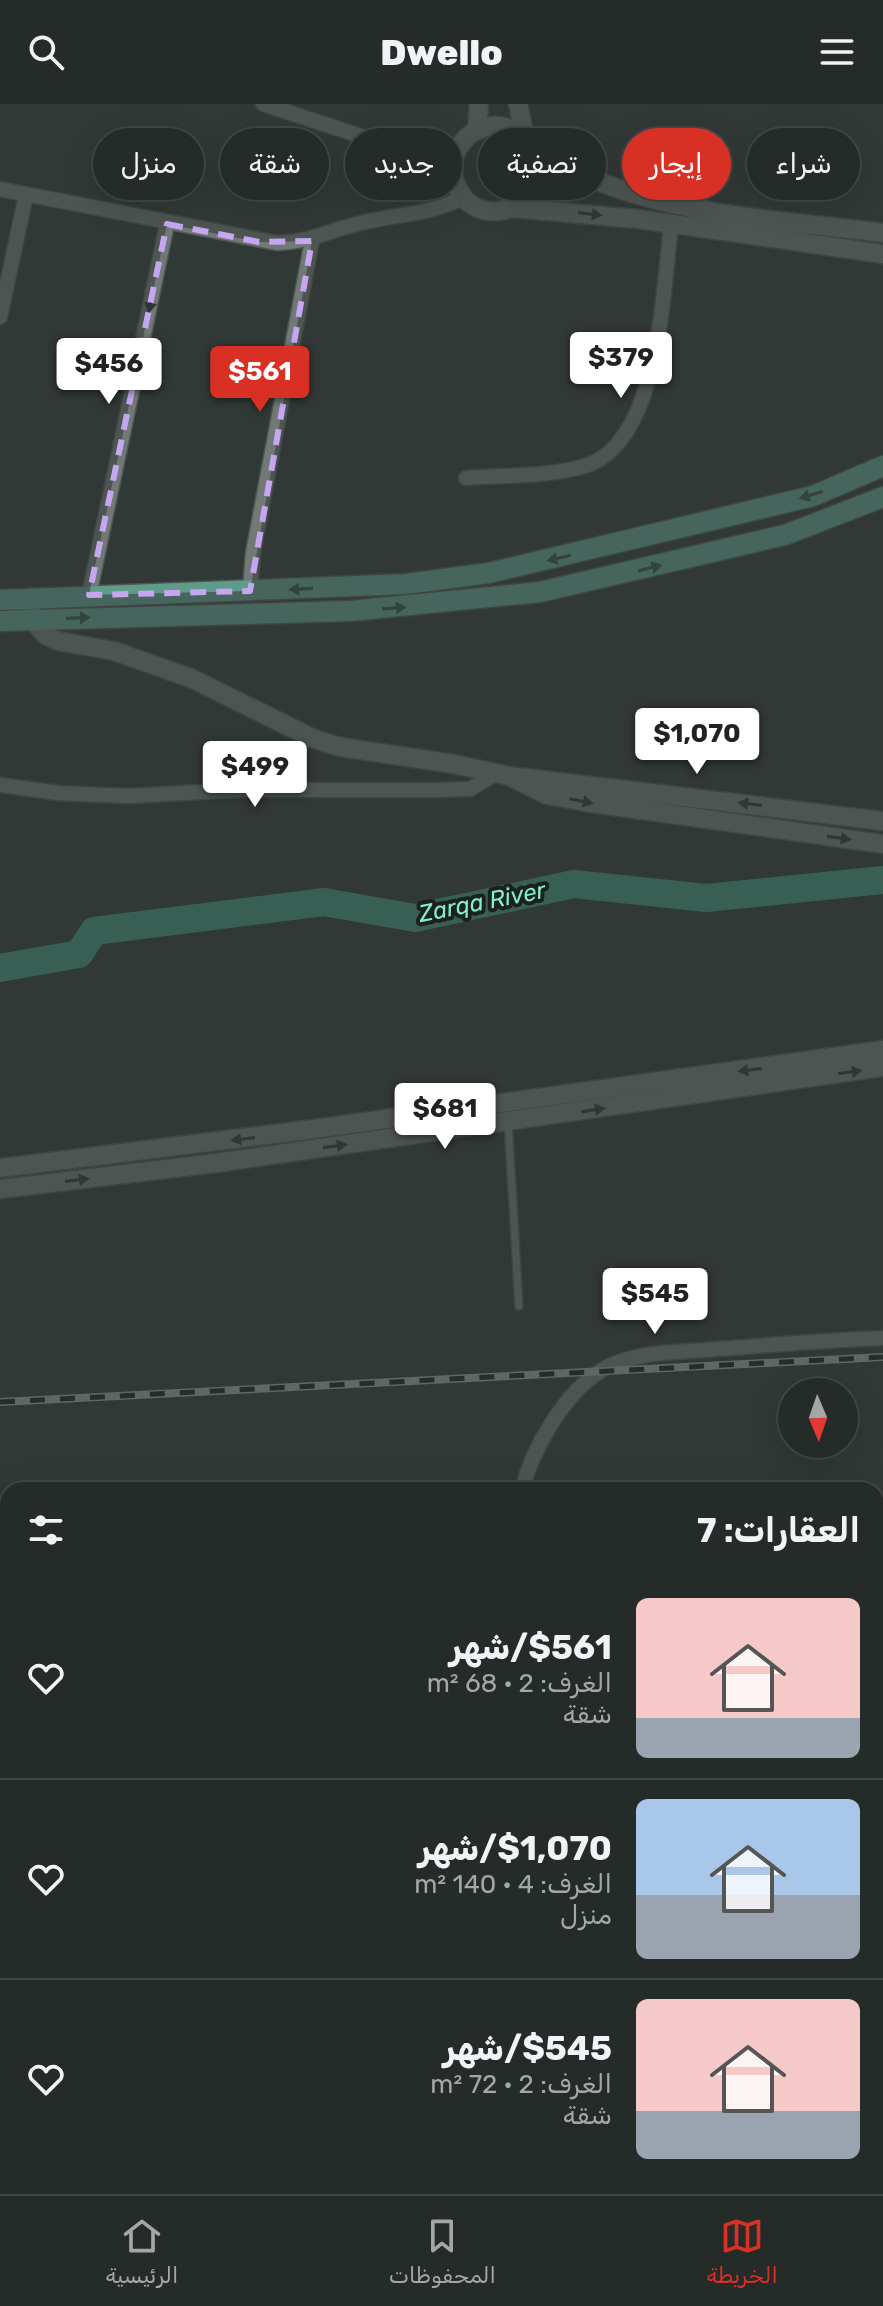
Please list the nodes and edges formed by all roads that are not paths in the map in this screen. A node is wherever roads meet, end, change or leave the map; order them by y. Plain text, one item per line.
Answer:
1 (263, 104) edge
2 (479, 104) edge
3 (518, 104) edge
4 (525, 128) edge
5 (477, 130) joint
6 (345, 131) edge
7 (462, 145) edge
8 (606, 183) edge
9 (0, 189) edge
10 (462, 193) edge
11 (26, 195) junction
12 (464, 197) junction
13 (523, 200) edge
14 (512, 208) junction
15 (167, 224) junction
16 (671, 225) junction
17 (883, 233) edge
18 (312, 241) junction
19 (883, 254) edge
20 (0, 317) edge
21 (883, 466) edge
22 (466, 478) dead end
23 (883, 497) edge
24 (250, 591) junction
25 (89, 595) junction
26 (32, 597) junction
27 (0, 600) edge
28 (114, 616) junction
29 (31, 619) junction
30 (0, 621) edge
31 (114, 651) junction
32 (503, 775) junction
33 (0, 785) edge
34 (883, 821) edge
35 (883, 844) edge
36 (883, 1050) edge
37 (883, 1067) edge
38 (507, 1112) junction
39 (212, 1143) junction
40 (216, 1163) junction
41 (0, 1168) edge
42 (0, 1189) edge
43 (519, 1306) dead end
44 (883, 1338) edge
45 (524, 1482) edge

1 - 6 street
2 - 5 street
3 - 4 street
5 - 7 street
8 - 17 street
9 - 11 street
10 - 12 street
11 - 15 street
11 - 20 street
12 - 14 street
12 - 18 street
13 - 14 street
14 -> 16 street
15 - 18 street
15 -> 25 street
16 - 19 street
16 - 22 street
18 - 24 street
21 -> 24 main road
28 -> 23 main road
24 - 25 main road
25 - 26 main road
26 - 27 main road
26 - 29 street
29 -> 28 main road
28 - 31 street
29 - 30 main road
29 - 31 street
31 - 32 street
32 - 33 street
34 -> 32 street
32 -> 35 street
36 -> 38 street
38 -> 37 street
38 -> 39 street
40 -> 38 street
38 - 43 lane
39 - 40 street
39 - 41 street
42 -> 40 street
44 - 45 street

